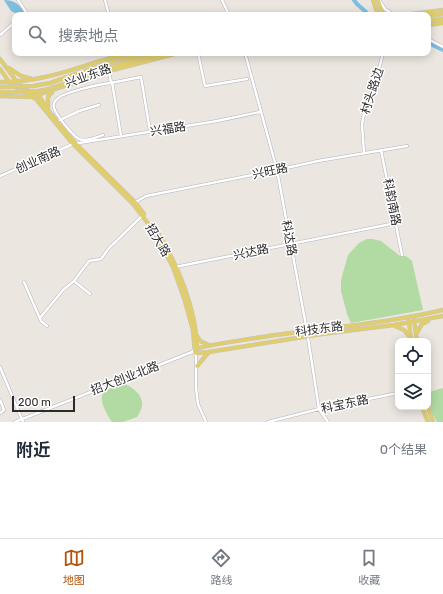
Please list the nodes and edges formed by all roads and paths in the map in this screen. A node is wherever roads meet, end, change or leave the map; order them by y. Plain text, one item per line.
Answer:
1 (18, 0) edge
2 (105, 0) edge
3 (222, 0) edge
4 (373, 0) edge
5 (379, 0) edge
6 (443, 10) edge
7 (26, 12) edge
8 (107, 12) edge
9 (228, 12) edge
10 (377, 12) edge
11 (382, 12) edge
12 (390, 12) edge
13 (428, 12) edge
14 (443, 14) edge
15 (431, 16) edge
16 (443, 19) edge
17 (431, 21) edge
18 (443, 23) edge
19 (12, 25) edge
20 (431, 25) edge
21 (0, 35) edge
22 (431, 41) edge
23 (443, 47) edge
24 (112, 56) edge
25 (138, 56) edge
26 (157, 56) edge
27 (167, 56) edge
28 (199, 56) edge
29 (246, 56) edge
30 (382, 56) edge
31 (1, 61) edge
32 (115, 64) junction
33 (0, 69) edge
34 (109, 72) junction
35 (247, 79) dead end
36 (34, 80) junction
37 (0, 82) edge
38 (10, 82) junction
39 (17, 82) junction
40 (112, 82) junction
41 (0, 87) edge
42 (55, 90) junction
43 (0, 92) edge
44 (38, 95) junction
45 (0, 96) edge
46 (31, 97) junction
47 (99, 105) dead end
48 (260, 112) junction
49 (50, 113) junction
50 (58, 121) junction
51 (150, 131) junction
52 (103, 135) dead end
53 (121, 136) junction
54 (74, 144) junction
55 (407, 146) dead end
56 (381, 150) junction
57 (364, 153) junction
58 (276, 170) junction
59 (0, 176) edge
60 (134, 203) junction
61 (142, 215) junction
62 (396, 223) junction
63 (290, 244) junction
64 (402, 255) dead end
65 (175, 267) junction
66 (74, 281) junction
67 (24, 282) dead end
68 (90, 294) dead end
69 (443, 310) edge
70 (443, 316) edge
71 (414, 317) junction
72 (40, 318) junction
73 (408, 318) junction
74 (432, 318) junction
75 (415, 322) junction
76 (409, 323) junction
77 (394, 325) junction
78 (46, 326) dead end
79 (307, 331) junction
80 (416, 334) junction
81 (197, 335) junction
82 (308, 336) junction
83 (410, 338) edge
84 (411, 338) edge
85 (417, 338) edge
86 (208, 345) junction
87 (196, 352) junction
88 (209, 352) junction
89 (197, 366) junction
90 (0, 368) edge
91 (395, 394) edge
92 (0, 400) edge
93 (319, 409) junction
94 (423, 410) edge
95 (429, 410) edge
96 (0, 413) edge
97 (23, 420) edge
98 (15, 422) edge
99 (206, 422) edge
100 (268, 422) edge
101 (328, 422) edge
102 (428, 422) edge
103 (433, 422) edge

1 - 7 street
2 - 8 street
3 - 9 street
4 - 10 main road
5 - 11 main road
5 - 12 street
6 - 13 main road
14 - 15 main road
16 - 17 main road
18 - 20 main road
19 - 21 street
22 - 23 street
24 - 36 main road
25 - 32 main road
26 - 32 main road, 兴业东路
27 - 34 main road
28 - 35 street
29 - 48 street, 科达路
30 - 57 street, 村头路边
31 - 36 main road
31 - 39 main road
32 - 41 main road, bridge
32 - 43 main road, 兴业东路, bridge
33 - 38 main road, 招大路
34 - 40 street
34 - 42 main road
36 - 39 main road
37 - 38 main road
38 - 39 main road
38 - 46 main road, 招大路
39 - 44 main road
40 - 50 street
40 - 51 street
40 - 53 street
42 - 44 main road
42 - 49 main road
44 - 46 main road
44 - 49 main road, 招大路
45 - 46 main road
46 - 50 main road, 招大路
47 - 50 street
48 - 51 street, 兴福路
48 - 58 street, 科达路
49 - 50 main road, 招大路
50 - 52 street
50 - 54 main road, 招大路
51 - 53 street, 兴福路
53 - 54 street, 兴福路
54 - 59 street, 创业南路
54 - 60 main road, 招大路
55 - 56 street, 兴旺路
56 - 57 street, 兴旺路
56 - 62 street, 科韵南路
57 - 58 street, 兴旺路
58 - 60 street, 兴旺路
58 - 63 street, 科达路
60 - 61 main road, 招大路
60 - 65 main road, 招大路
61 - 65 main road, 招大路
61 - 66 street
62 - 63 street, 兴达路
62 - 64 street, 科韵南路
63 - 65 street, 兴达路
63 - 79 street, 科达路
65 - 81 main road, 招大路
65 - 87 main road, 招大路
66 - 68 street
66 - 72 street
67 - 72 street
69 - 71 main road, 科技东路
70 - 74 main road
71 - 73 main road, 科技东路
71 - 75 main road
72 - 78 street
73 - 76 main road
73 - 79 main road, 科技东路
74 - 75 main road
74 - 80 main road
75 - 76 main road
75 - 80 main road
76 - 77 main road
76 - 84 main road
77 - 82 main road
77 - 83 main road
79 - 82 street, 科达路
79 - 86 main road, 科技东路
80 - 85 main road
81 - 86 main road
81 - 87 main road, 招大路
82 - 88 main road
82 - 93 street, 科达路
86 - 87 main road, 科技东路
87 - 88 main road
87 - 89 street, 招大路
87 - 97 street, 招大创业北路
88 - 89 main road
89 - 99 street, 招大路
90 - 97 street
91 - 93 street, 科宝东路
92 - 96 street
93 - 100 street, 科宝东路
93 - 101 street, 科达路
94 - 102 main road
95 - 103 main road
97 - 98 street, 招大创业北路

